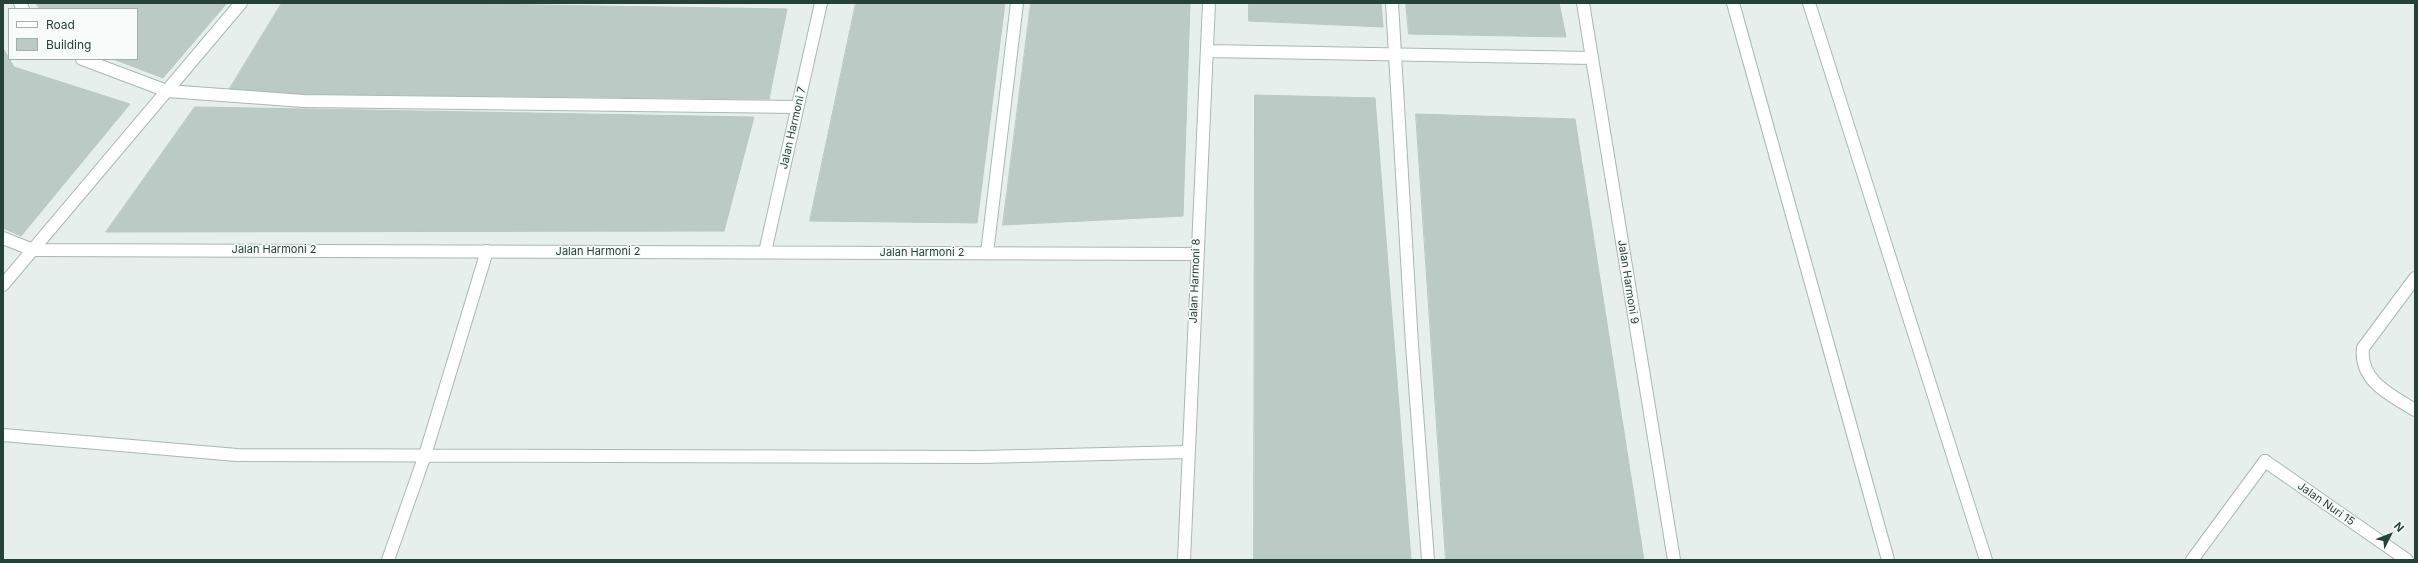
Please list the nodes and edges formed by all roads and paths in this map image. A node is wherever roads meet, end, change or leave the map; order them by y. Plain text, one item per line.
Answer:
1 (241, 3) edge
2 (821, 3) edge
3 (1017, 3) edge
4 (1209, 3) edge
5 (1392, 3) edge
6 (1583, 3) edge
7 (1733, 3) edge
8 (1809, 3) edge
9 (1207, 51) junction
10 (1395, 54) junction
11 (1592, 58) junction
12 (85, 60) edge
13 (166, 92) junction
14 (797, 107) junction
15 (3, 238) edge
16 (33, 250) junction
17 (488, 251) junction
18 (765, 252) junction
19 (987, 253) junction
20 (1196, 254) junction
21 (2415, 278) edge
22 (3, 285) edge
23 (2415, 410) edge
24 (3, 435) edge
25 (1188, 452) junction
26 (425, 455) junction
27 (388, 560) edge
28 (1184, 560) edge
29 (1428, 560) edge
30 (1674, 560) edge
31 (1888, 560) edge
32 (1986, 560) edge
33 (2192, 560) edge
34 (2407, 560) edge

1 - 13 street
2 - 14 street, Jalan Harmoni 7
3 - 19 street
4 - 9 street, Jalan Harmoni 8
5 - 10 street
6 - 11 street, Jalan Harmoni 9
7 - 31 street
8 - 32 street
9 - 10 street
9 - 20 street, Jalan Harmoni 8
10 - 11 street
10 - 29 street
11 - 30 street, Jalan Harmoni 9
12 - 13 street
13 - 14 street
13 - 16 street
14 - 18 street, Jalan Harmoni 7
15 - 16 street, Jalan Harmoni 2
16 - 17 street, Jalan Harmoni 2
16 - 22 street
17 - 18 street, Jalan Harmoni 2
17 - 26 street
18 - 19 street, Jalan Harmoni 2
19 - 20 street, Jalan Harmoni 2
20 - 25 street, Jalan Harmoni 8
21 - 23 street
24 - 26 street
25 - 26 street
25 - 28 street, Jalan Harmoni 8
26 - 27 street
33 - 34 street, Jalan Nuri 15

